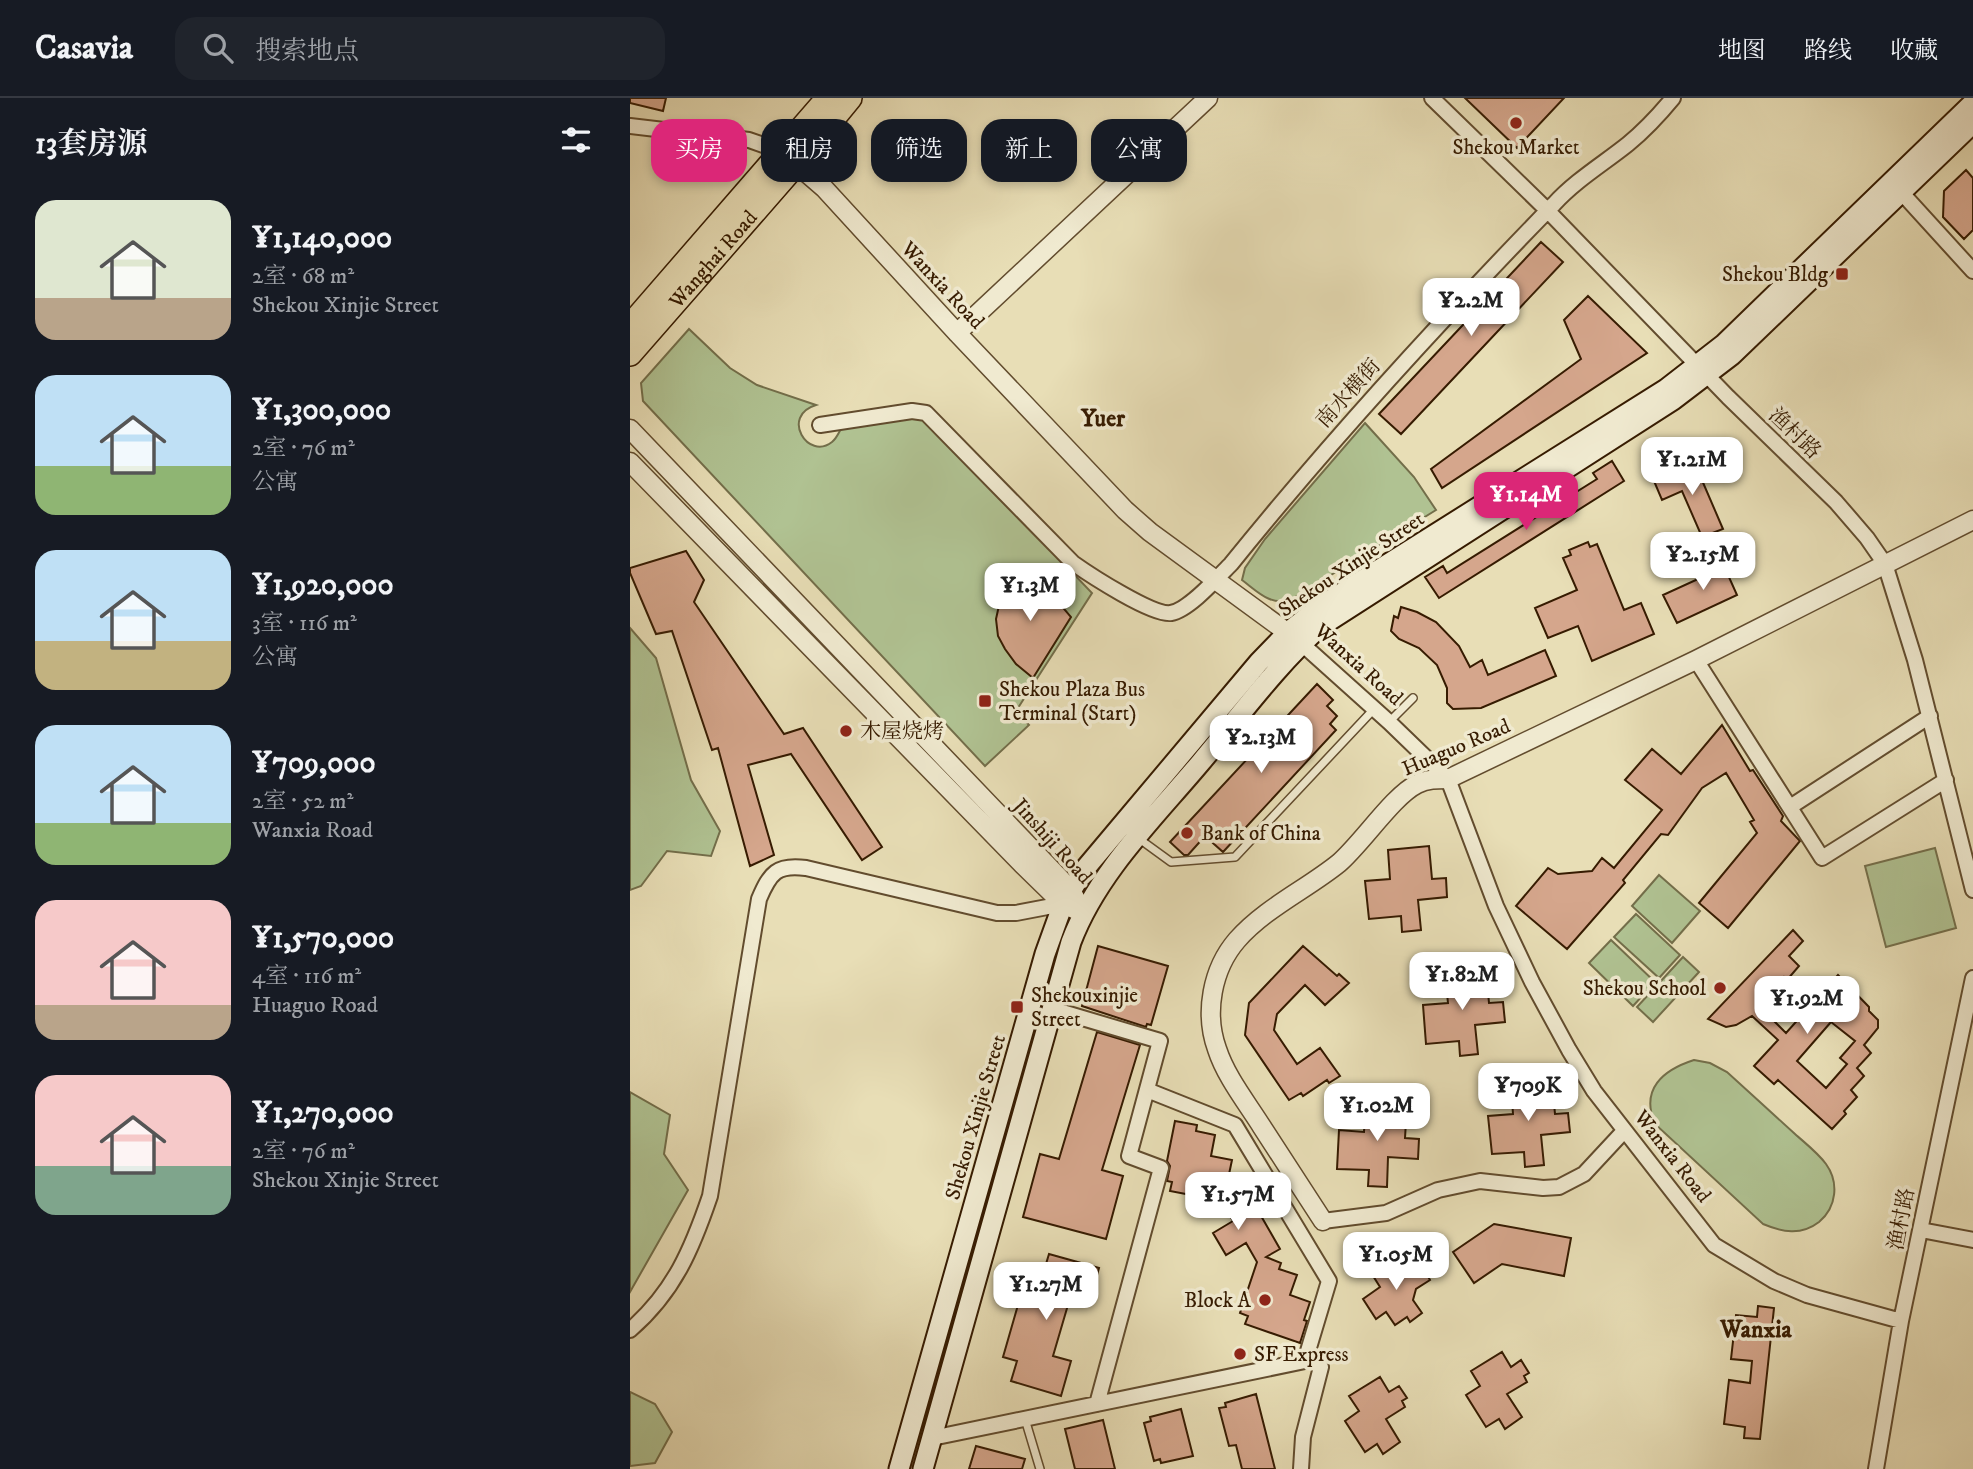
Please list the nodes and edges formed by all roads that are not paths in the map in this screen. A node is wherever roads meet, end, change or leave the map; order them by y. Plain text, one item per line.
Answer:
1 (828, 98) edge
2 (850, 98) edge
3 (1208, 98) edge
4 (1432, 98) edge
5 (1672, 98) edge
6 (1973, 103) edge
7 (815, 119) edge
8 (829, 119) edge
9 (1973, 123) edge
10 (630, 126) edge
11 (761, 146) edge
12 (767, 182) edge
13 (770, 182) edge
14 (817, 182) edge
15 (1901, 192) junction
16 (1548, 210) junction
17 (1973, 271) edge
18 (630, 326) edge
19 (957, 333) junction
20 (630, 354) edge
21 (1702, 370) junction
22 (820, 425) dead end
23 (630, 429) edge
24 (630, 462) edge
25 (710, 513) junction
26 (1973, 520) edge
27 (699, 533) junction
28 (1885, 564) junction
29 (1215, 580) junction
30 (1295, 638) junction
31 (1696, 660) junction
32 (1413, 698) dead end
33 (1374, 708) junction
34 (1930, 716) junction
35 (1390, 722) junction
36 (1448, 779) junction
37 (1946, 780) junction
38 (1790, 807) junction
39 (1138, 838) junction
40 (1973, 890) edge
41 (1067, 897) junction
42 (1083, 914) junction
43 (1973, 978) edge
44 (1052, 1009) junction
45 (1147, 1090) junction
46 (1624, 1130) junction
47 (1323, 1221) joint
48 (1921, 1230) junction
49 (1973, 1240) edge
50 (1901, 1321) junction
51 (630, 1330) edge
52 (1321, 1367) dead end
53 (1097, 1404) junction
54 (1025, 1418) junction
55 (932, 1438) junction
56 (899, 1469) edge
57 (923, 1469) edge
58 (1040, 1469) edge
59 (1301, 1469) edge
60 (1875, 1469) edge

1 - 7 main road, Wanghai Road
2 - 8 main road, Wanghai Road
3 - 19 street
4 - 16 street, 渔村路
5 - 16 street, 南水横街
6 - 21 main road, Shekou Xinjie Street
9 - 15 main road, Shekou Xinjie Street
10 - 11 street, Wanxia Road
12 - 18 main road, Wanghai Road
13 - 20 main road, Wanghai Road
14 - 19 street, Wanxia Road
15 - 17 street
15 - 21 main road, Shekou Xinjie Street
16 - 21 street, 渔村路
16 - 29 street, 南水横街
19 - 29 street, Wanxia Road
21 - 28 street, 渔村路
21 - 30 main road, Shekou Xinjie Street
22 - 29 street, 南水横街
23 - 25 street, Jinshiji Road
24 - 27 street, Jinshiji Road
25 - 27 street
25 - 41 street, Jinshiji Road
26 - 28 street, Huaguo Road
27 - 41 street, Jinshiji Road
28 - 31 street, Huaguo Road
28 - 34 street, 渔村路
29 - 30 street, Wanxia Road
30 - 33 street, Wanxia Road
30 - 39 main road, Shekou Xinjie Street
30 - 41 main road, Shekou Xinjie Street
31 - 36 street, Huaguo Road
31 - 38 street
32 - 35 lane
33 - 35 street, Wanxia Road
33 - 39 lane
34 - 37 street, 渔村路
34 - 38 street
35 - 36 street, Wanxia Road
36 - 46 street, Wanxia Road
36 - 47 street, Huaguo Road
37 - 38 street
37 - 40 street, 渔村路
39 - 42 main road, Shekou Xinjie Street
41 - 42 street, Jinshiji Road
41 - 51 street
41 - 56 main road, Shekou Xinjie Street
42 - 44 main road, Shekou Xinjie Street
43 - 48 street, 渔村路
44 - 45 street
44 - 55 main road, Shekou Xinjie Street
45 - 53 street
45 - 53 street
46 - 47 street
46 - 50 street, Wanxia Road
48 - 49 street
48 - 50 street, 渔村路
50 - 60 street, 渔村路
52 - 59 street
53 - 54 street
54 - 55 street
54 - 58 lane
55 - 57 main road, Shekou Xinjie Street

